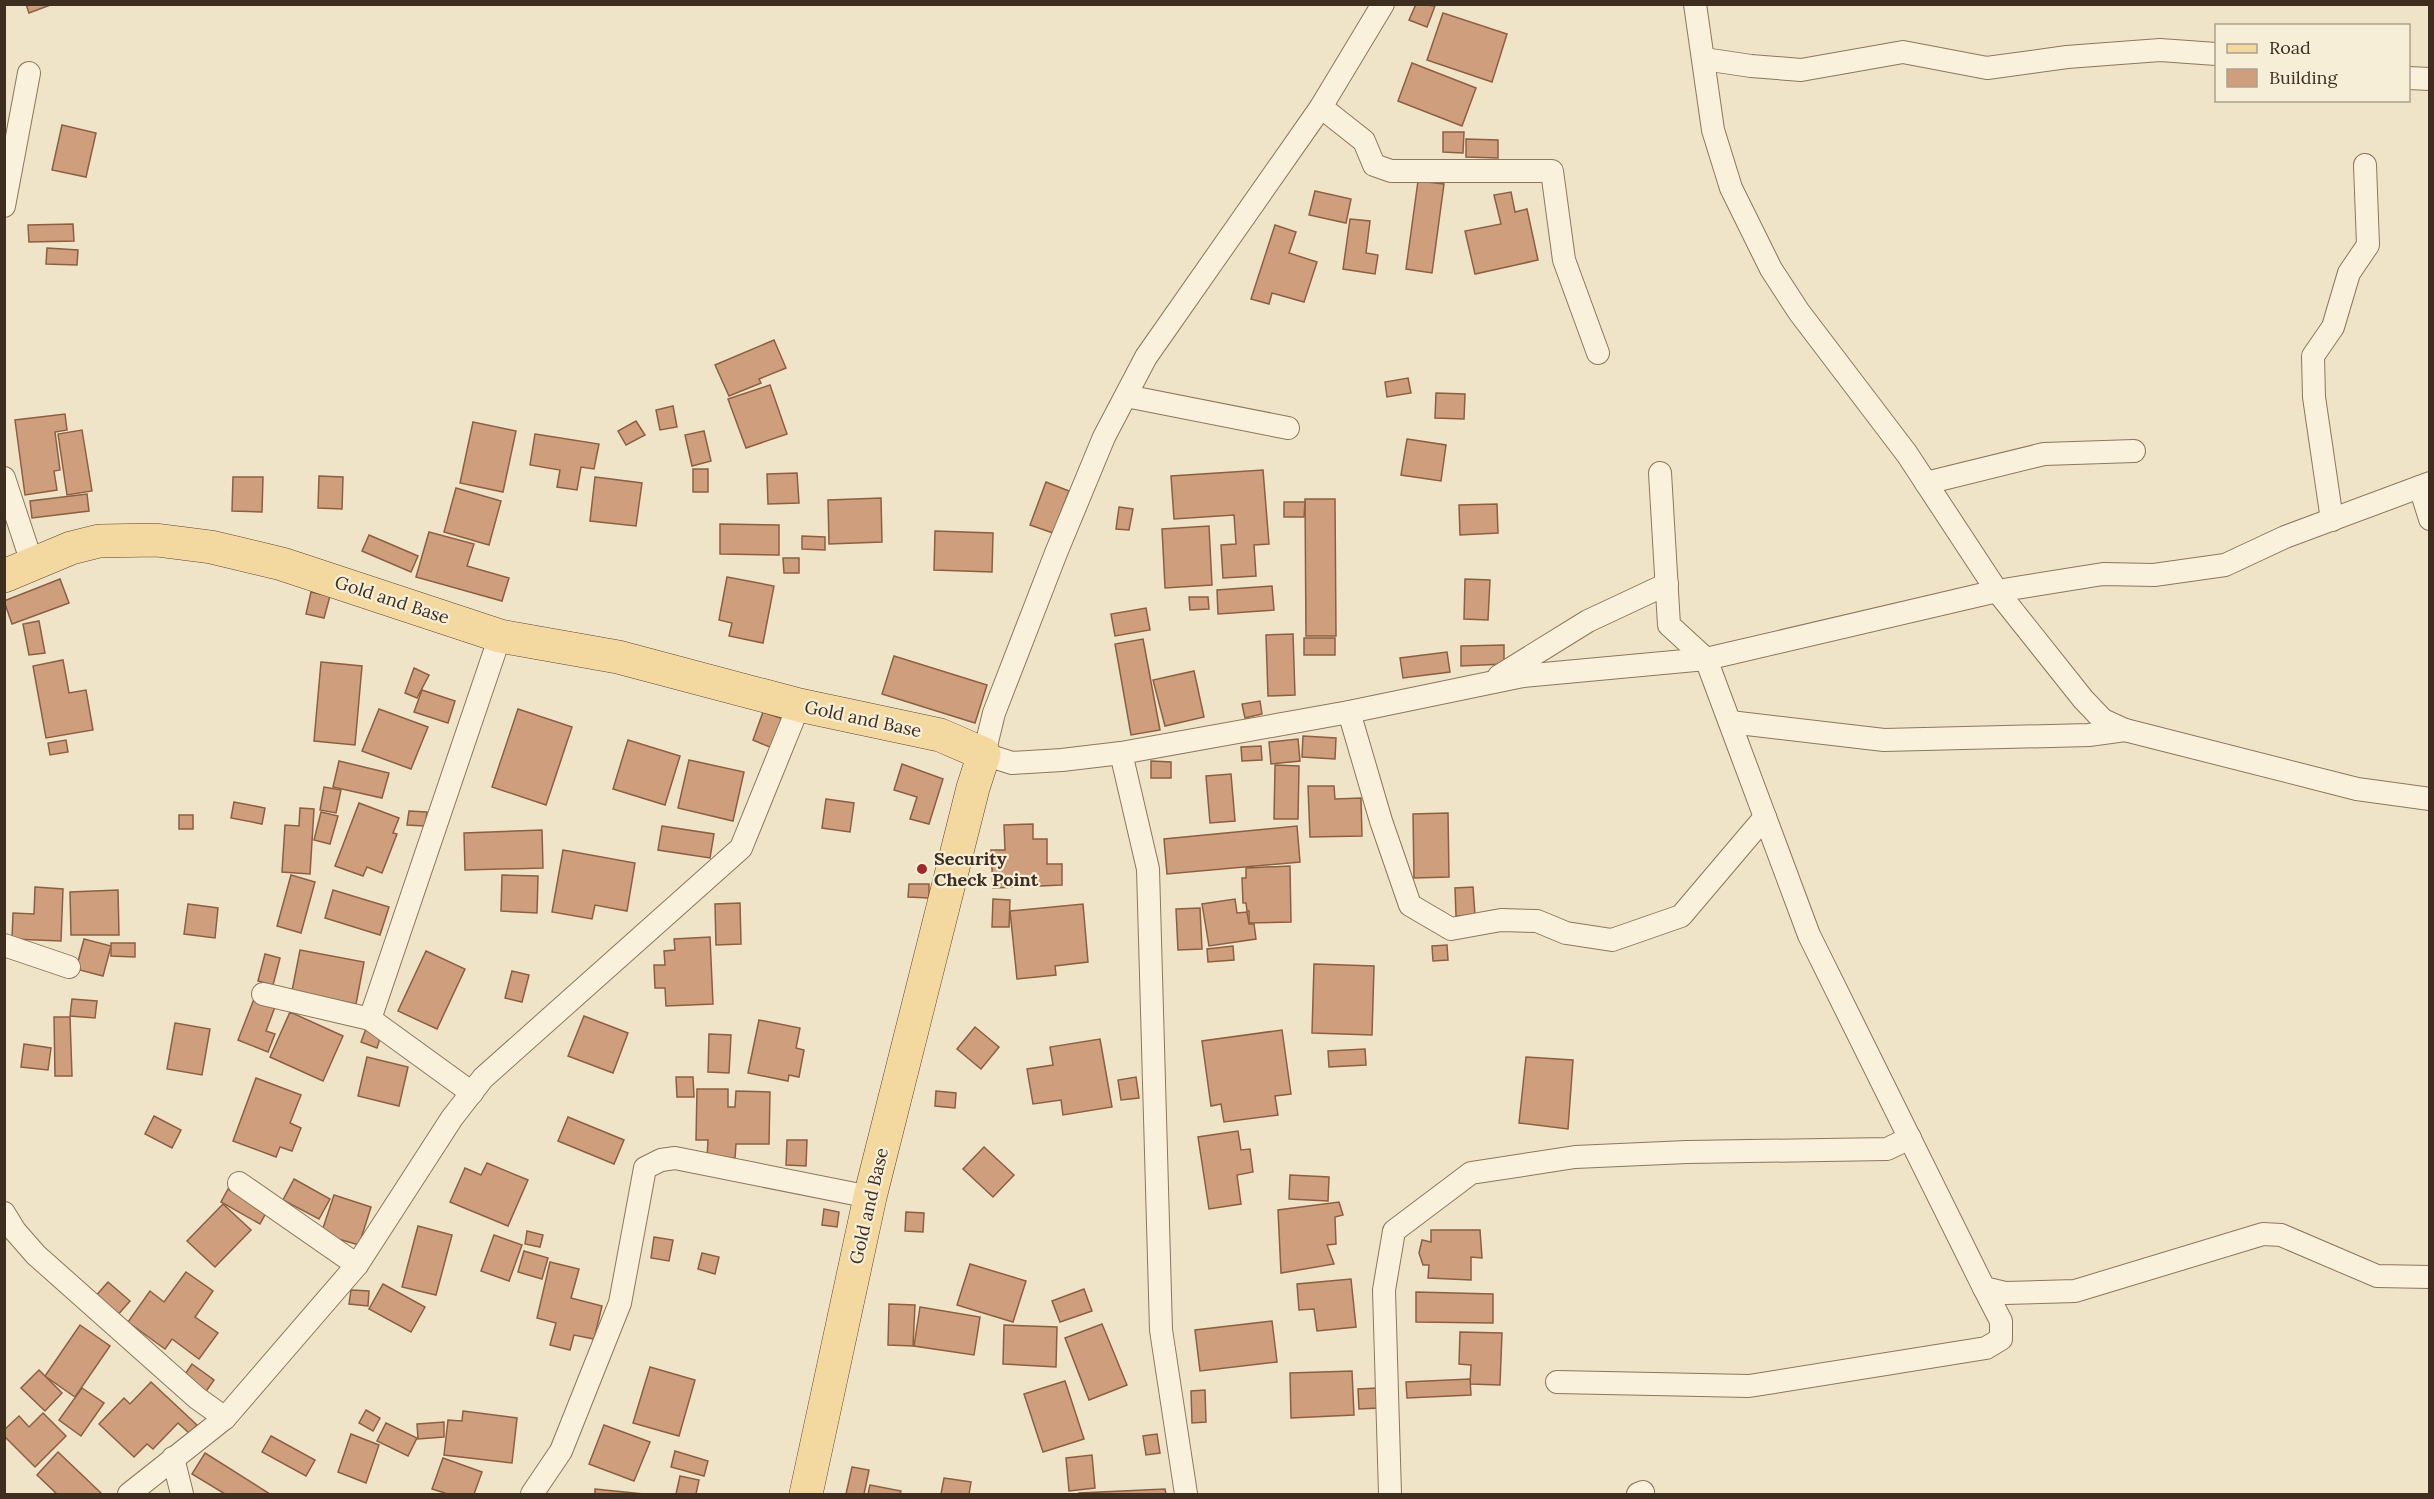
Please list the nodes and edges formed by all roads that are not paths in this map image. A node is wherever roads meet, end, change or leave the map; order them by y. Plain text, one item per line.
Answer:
1 (1383, 4) edge
2 (1695, 4) edge
3 (2215, 54) edge
4 (1704, 59) junction
5 (29, 73) dead end
6 (2410, 78) edge
7 (2430, 79) edge
8 (1321, 107) junction
9 (2365, 165) dead end
10 (4, 206) edge
11 (1598, 353) dead end
12 (1126, 396) junction
13 (1288, 428) dead end
14 (2134, 451) dead end
15 (1660, 473) dead end
16 (4, 478) edge
17 (1926, 483) junction
18 (2425, 485) edge
19 (2430, 519) edge
20 (2332, 520) junction
21 (18, 569) edge
22 (1667, 584) junction
23 (1997, 591) junction
24 (500, 636) junction
25 (1706, 659) junction
26 (1488, 683) junction
27 (799, 705) junction
28 (1349, 712) junction
29 (1730, 722) junction
30 (2125, 730) junction
31 (1120, 753) junction
32 (984, 754) junction
33 (2430, 799) edge
34 (1765, 818) junction
35 (4, 945) edge
36 (69, 968) dead end
37 (263, 994) dead end
38 (370, 1019) junction
39 (472, 1093) junction
40 (1910, 1138) junction
41 (239, 1183) dead end
42 (870, 1197) junction
43 (4, 1213) edge
44 (357, 1265) junction
45 (2430, 1277) edge
46 (1984, 1288) junction
47 (1557, 1382) dead end
48 (225, 1418) junction
49 (173, 1458) junction
50 (129, 1494) edge
51 (182, 1494) edge
52 (532, 1494) edge
53 (806, 1494) edge
54 (1186, 1494) edge
55 (1390, 1494) edge

1 - 8 street
2 - 4 street
3 - 4 street
4 - 17 street
5 - 10 street
6 - 7 street
8 - 11 street
8 - 12 street
9 - 20 street
12 - 13 street
12 - 32 street
14 - 17 street
15 - 22 street
16 - 21 street
17 - 23 street
18 - 19 street
18 - 20 street
20 - 23 street
21 - 24 main road, Gold and Base
22 - 25 street
22 - 26 street
23 - 25 street
23 - 30 street
24 - 27 main road, Gold and Base
24 - 38 street
25 - 26 street
25 - 29 street
26 - 28 street
27 - 32 main road, Gold and Base
27 - 39 street
28 - 31 street
28 - 34 street
29 - 30 street
29 - 34 street
30 - 33 street
31 - 32 street
31 - 54 street
32 - 42 main road, Gold and Base
34 - 40 street
35 - 36 street
37 - 38 street
38 - 39 street
39 - 44 street
40 - 46 street
40 - 55 street
41 - 44 street
42 - 52 street
42 - 53 main road, Gold and Base
43 - 48 street
44 - 48 street
45 - 46 street
46 - 47 street
48 - 49 street
49 - 50 street
49 - 51 street

